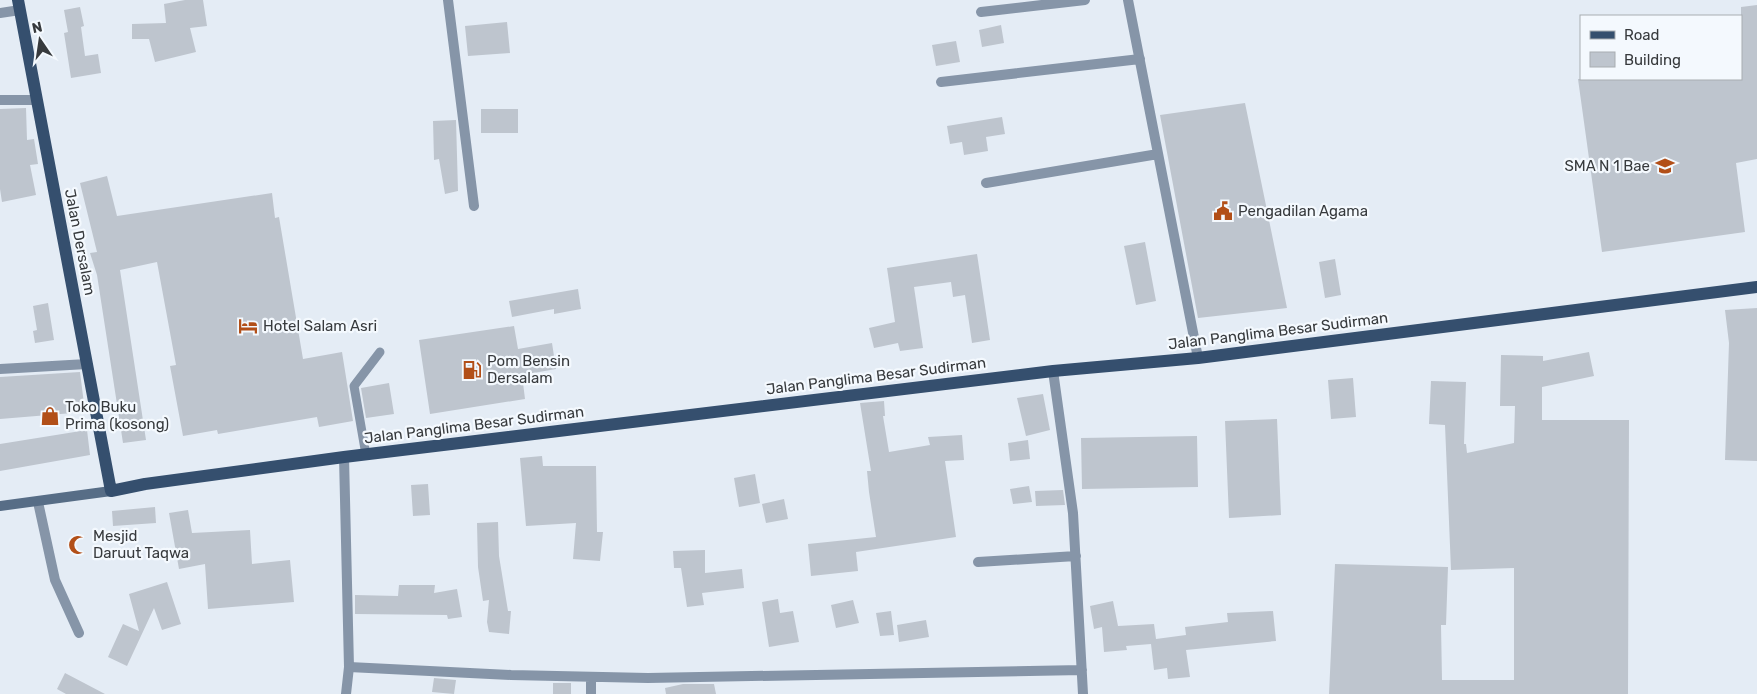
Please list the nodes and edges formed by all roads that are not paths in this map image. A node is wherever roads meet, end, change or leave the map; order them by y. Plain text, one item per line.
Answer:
1 (448, 0) edge
2 (1085, 0) edge
3 (1128, 0) edge
4 (19, 5) edge
5 (981, 12) dead end
6 (0, 13) edge
7 (1140, 59) junction
8 (941, 82) dead end
9 (0, 100) edge
10 (37, 100) junction
11 (1158, 154) junction
12 (986, 183) dead end
13 (474, 206) dead end
14 (1757, 287) edge
15 (380, 352) dead end
16 (1198, 358) junction
17 (87, 364) junction
18 (0, 369) edge
19 (1053, 371) junction
20 (366, 455) junction
21 (344, 457) junction
22 (111, 491) junction
23 (38, 502) junction
24 (0, 506) edge
25 (1076, 556) junction
26 (978, 562) dead end
27 (78, 633) dead end
28 (349, 667) junction
29 (1082, 670) junction
30 (591, 677) junction
31 (346, 694) edge
32 (592, 694) edge
33 (1083, 694) edge

1 - 13 street
2 - 5 street
3 - 7 street
4 - 6 street
4 - 10 main road, Jalan Dersalam
7 - 8 street
7 - 11 street
9 - 10 street
10 - 17 main road, Jalan Dersalam
11 - 12 street
11 - 16 street
14 - 16 main road, Jalan Panglima Besar Sudirman
15 - 20 lane
16 - 19 main road, Jalan Panglima Besar Sudirman
17 - 18 street
17 - 22 main road, Jalan Dersalam
19 - 20 main road, Jalan Panglima Besar Sudirman
19 - 25 street
20 - 21 main road, Jalan Panglima Besar Sudirman
21 - 22 main road, Jalan Panglima Besar Sudirman
21 - 28 street
22 - 23 main road, Jalan Panglima Besar Sudirman
23 - 24 main road, Jalan Panglima Besar Sudirman
23 - 27 street
25 - 26 street
25 - 29 street
28 - 30 street
28 - 31 street
29 - 30 street
29 - 33 street
30 - 32 street

